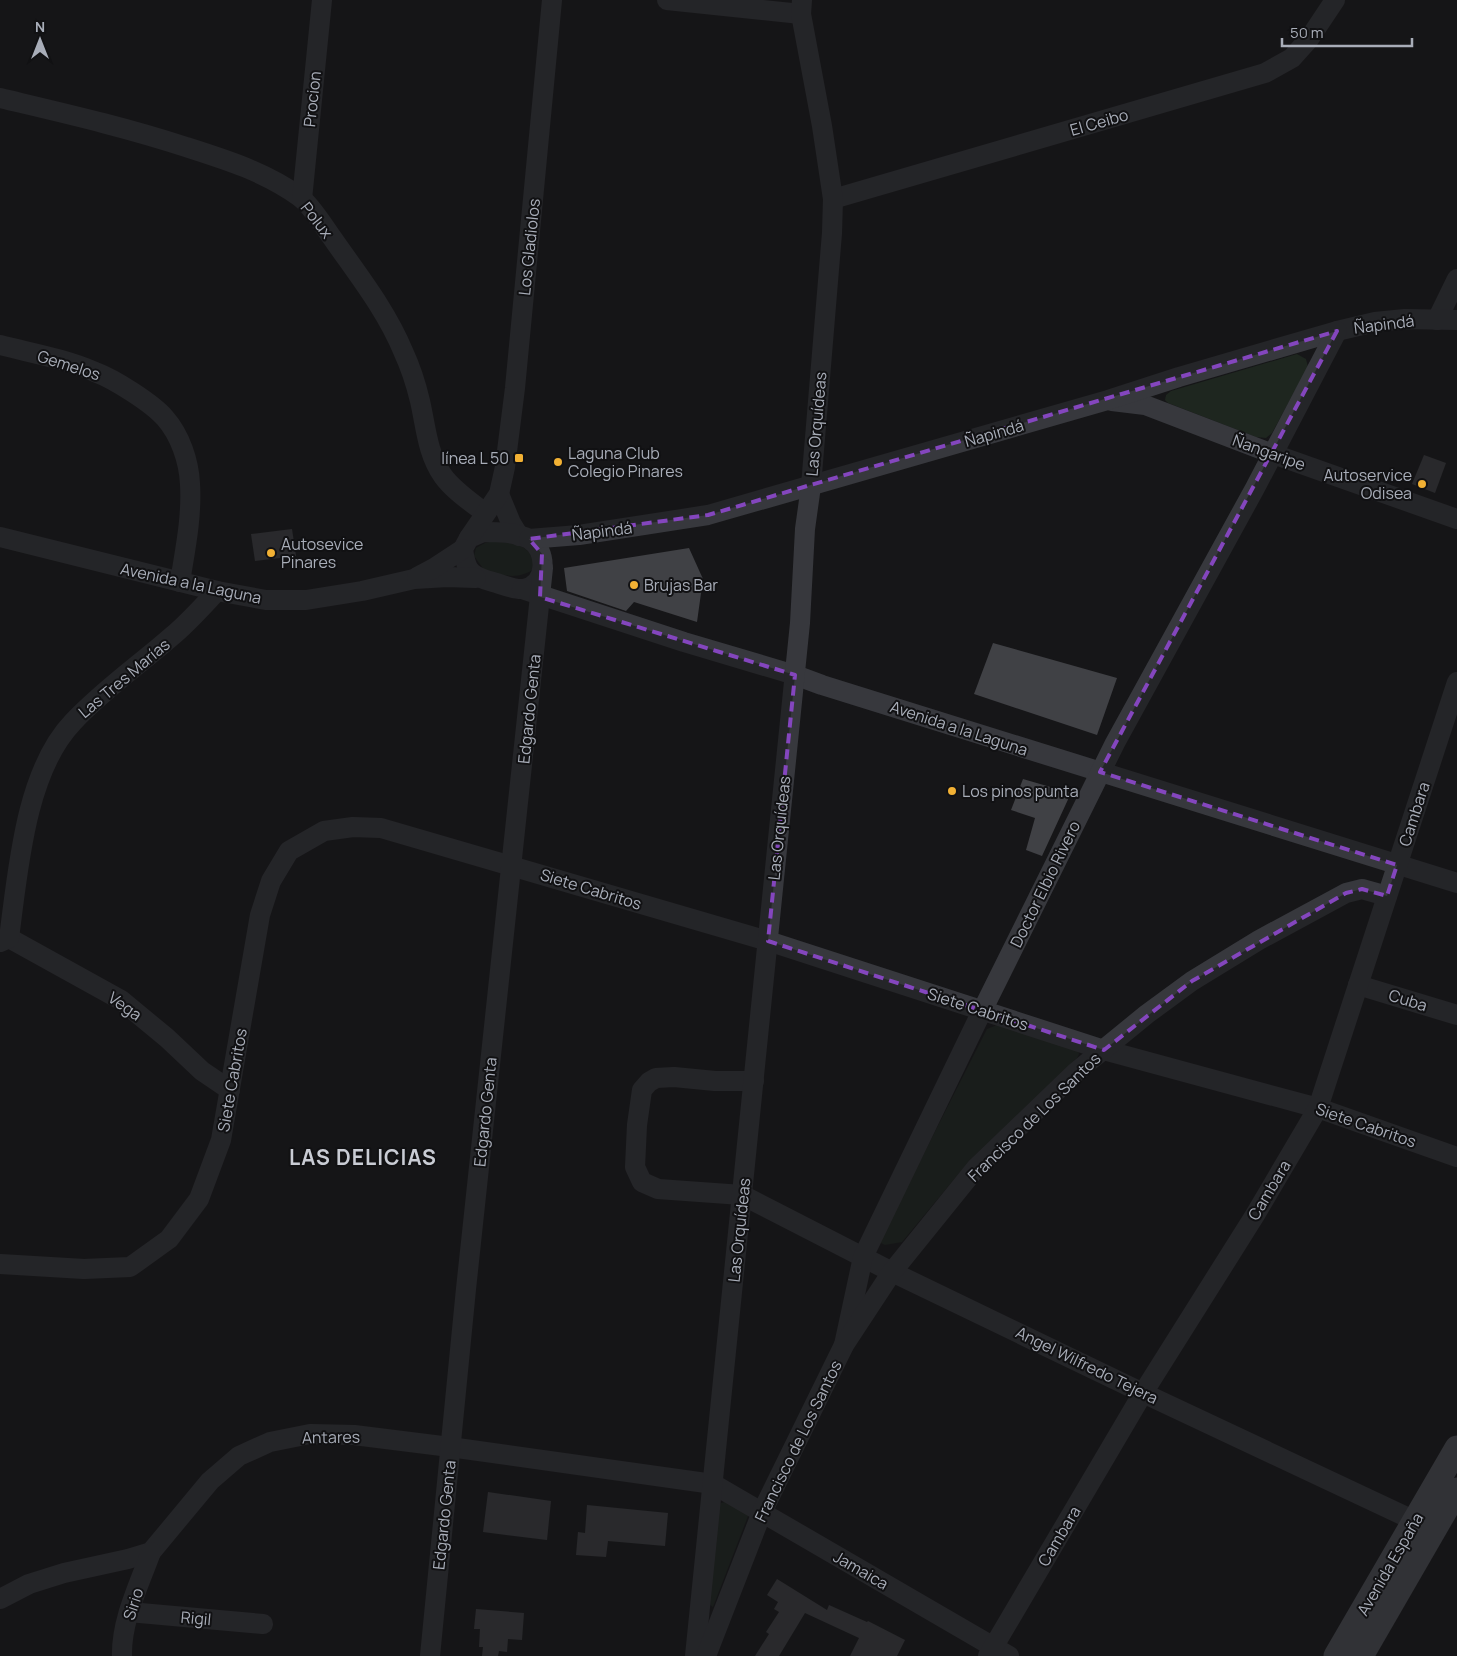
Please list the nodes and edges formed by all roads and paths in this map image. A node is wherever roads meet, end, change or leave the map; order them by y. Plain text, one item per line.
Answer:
1 (322, 0) edge
2 (552, 0) edge
3 (668, 0) edge
4 (1335, 0) edge
5 (802, 7) edge
6 (0, 98) edge
7 (302, 199) junction
8 (833, 199) junction
9 (1457, 279) edge
10 (1437, 320) junction
11 (1457, 320) edge
12 (1337, 331) junction
13 (0, 345) edge
14 (1108, 400) junction
15 (1273, 454) junction
16 (811, 486) junction
17 (499, 494) junction
18 (485, 513) junction
19 (1457, 519) edge
20 (0, 538) edge
21 (524, 538) junction
22 (466, 543) junction
23 (476, 578) junction
24 (414, 579) junction
25 (180, 582) junction
26 (217, 591) junction
27 (531, 593) junction
28 (795, 674) junction
29 (1457, 682) edge
30 (1100, 772) junction
31 (1397, 864) junction
32 (512, 865) junction
33 (1456, 879) edge
34 (1387, 896) junction
35 (5, 940) edge
36 (768, 941) junction
37 (1358, 985) junction
38 (982, 1011) junction
39 (1457, 1015) edge
40 (1104, 1050) junction
41 (754, 1081) junction
42 (230, 1090) junction
43 (1318, 1108) junction
44 (1457, 1157) edge
45 (742, 1196) junction
46 (863, 1257) junction
47 (0, 1264) edge
48 (892, 1272) junction
49 (844, 1345) junction
50 (1143, 1393) junction
51 (450, 1446) junction
52 (1457, 1448) edge
53 (1452, 1480) edge
54 (713, 1484) junction
55 (762, 1512) junction
56 (1424, 1525) junction
57 (151, 1552) junction
58 (0, 1599) edge
59 (129, 1612) junction
60 (263, 1624) dead end
61 (997, 1653) edge
62 (122, 1656) edge
63 (430, 1656) edge
64 (695, 1656) edge
65 (706, 1656) edge
66 (1338, 1656) edge
67 (1361, 1656) edge

1 - 7 street, Procion
2 - 17 street, Los Gladiolos
3 - 5 street
4 - 8 street, El Ceibo
5 - 8 street, Las Orquídeas
6 - 7 street, Polux
7 - 18 street, Polux
8 - 16 street, Las Orquídeas
9 - 10 street
10 - 11 street, Ñapindá
10 - 12 street, Ñapindá
12 - 14 street, Ñapindá
12 - 15 street, Doctor Elbio Rivero
13 - 25 street, Gemelos
14 - 15 street, Ñangaripe
14 - 16 street, Ñapindá
15 - 19 street, Ñangaripe
15 - 30 street, Doctor Elbio Rivero
16 - 21 street, Ñapindá
16 - 28 street, Las Orquídeas
17 - 18 street, Los Gladiolos
17 - 21 street
18 - 22 street, Los Gladiolos
20 - 25 street, Avenida a la Laguna
21 - 22 street
21 - 27 street
22 - 23 street
22 - 24 street, Avenida a la Laguna
23 - 24 street, Avenida a la Laguna
23 - 27 street
24 - 26 street, Avenida a la Laguna
25 - 26 street, Avenida a la Laguna
26 - 35 street, Las Tres Marías
27 - 28 street, Avenida a la Laguna
27 - 32 street, Edgardo Genta
28 - 30 street, Avenida a la Laguna
28 - 36 street, Las Orquídeas
29 - 31 street, Cambara
30 - 31 street, Avenida a la Laguna
30 - 38 street, Doctor Elbio Rivero
31 - 33 street
31 - 34 street, Cambara
32 - 36 street, Siete Cabritos
32 - 42 street, Siete Cabritos
32 - 51 street, Edgardo Genta
34 - 37 street, Cambara
34 - 40 street, Francisco de Los Santos
35 - 42 street, Vega
36 - 38 street, Siete Cabritos
36 - 41 street, Las Orquídeas
37 - 39 street, Cuba
37 - 43 street, Cambara
38 - 40 street, Siete Cabritos
38 - 46 street, Doctor Elbio Rivero
40 - 43 street, Siete Cabritos
40 - 48 street, Francisco de Los Santos
41 - 45 street, Las Orquídeas
41 - 45 street
42 - 47 street, Siete Cabritos
43 - 44 street, Siete Cabritos
43 - 50 street, Cambara
45 - 46 street, Angel Wilfredo Tejera
45 - 54 street, Las Orquídeas
46 - 48 street, Angel Wilfredo Tejera
46 - 49 street, Doctor Elbio Rivero
48 - 49 street, Francisco de Los Santos
48 - 50 street, Angel Wilfredo Tejera
49 - 55 street, Francisco de Los Santos
50 - 56 street, Angel Wilfredo Tejera
50 - 61 street, Cambara
51 - 54 street, Antares
51 - 57 street, Antares
51 - 63 street, Edgardo Genta
52 - 53 main road, Avenida España
53 - 56 main road, Avenida España
54 - 55 street, Jamaica
54 - 64 street, Las Orquídeas
55 - 61 street, Jamaica
55 - 65 street, Francisco de Los Santos
56 - 66 main road, Avenida España
56 - 67 main road, Avenida España
57 - 58 street
57 - 59 street, Sirio
59 - 60 street, Rigil
59 - 62 street, Sirio

